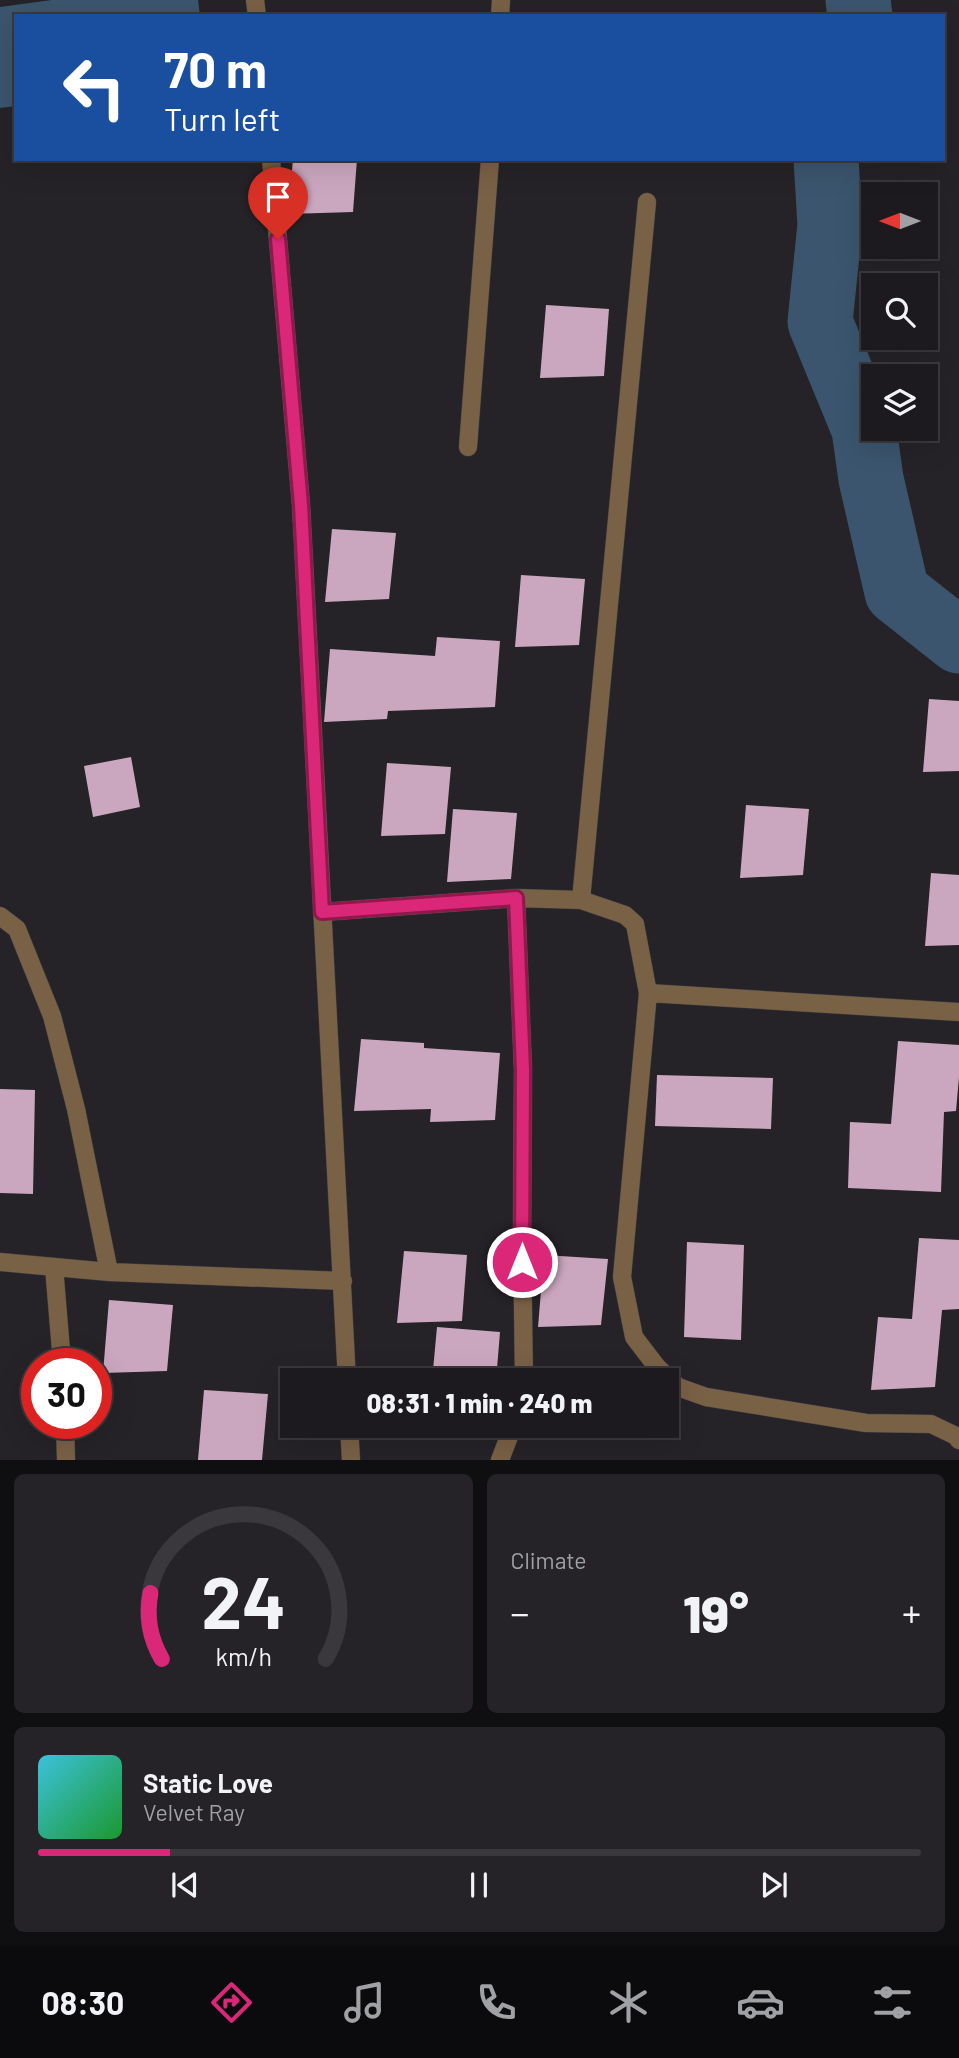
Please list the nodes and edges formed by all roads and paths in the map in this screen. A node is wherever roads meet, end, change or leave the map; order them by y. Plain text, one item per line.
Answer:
1 (271, 161) edge
2 (489, 161) edge
3 (647, 202) dead end
4 (468, 447) dead end
5 (516, 898) junction
6 (581, 900) junction
7 (322, 912) junction
8 (0, 916) edge
9 (648, 993) junction
10 (959, 1012) edge
11 (0, 1262) edge
12 (54, 1266) junction
13 (109, 1272) junction
14 (343, 1281) junction
15 (61, 1348) edge
16 (346, 1368) edge
17 (524, 1368) edge
18 (350, 1438) edge
19 (508, 1438) edge
20 (65, 1439) edge
21 (959, 1440) edge
22 (66, 1460) edge
23 (351, 1460) edge
24 (500, 1460) edge

1 - 7 street
2 - 4 street
3 - 6 street
5 - 6 street
5 - 7 street
5 - 17 street
6 - 9 street
7 - 14 street
8 - 13 street
9 - 10 street
9 - 21 street
11 - 12 street
12 - 13 street
12 - 15 street
13 - 14 street
14 - 16 street
18 - 23 street
19 - 24 street
20 - 22 street

